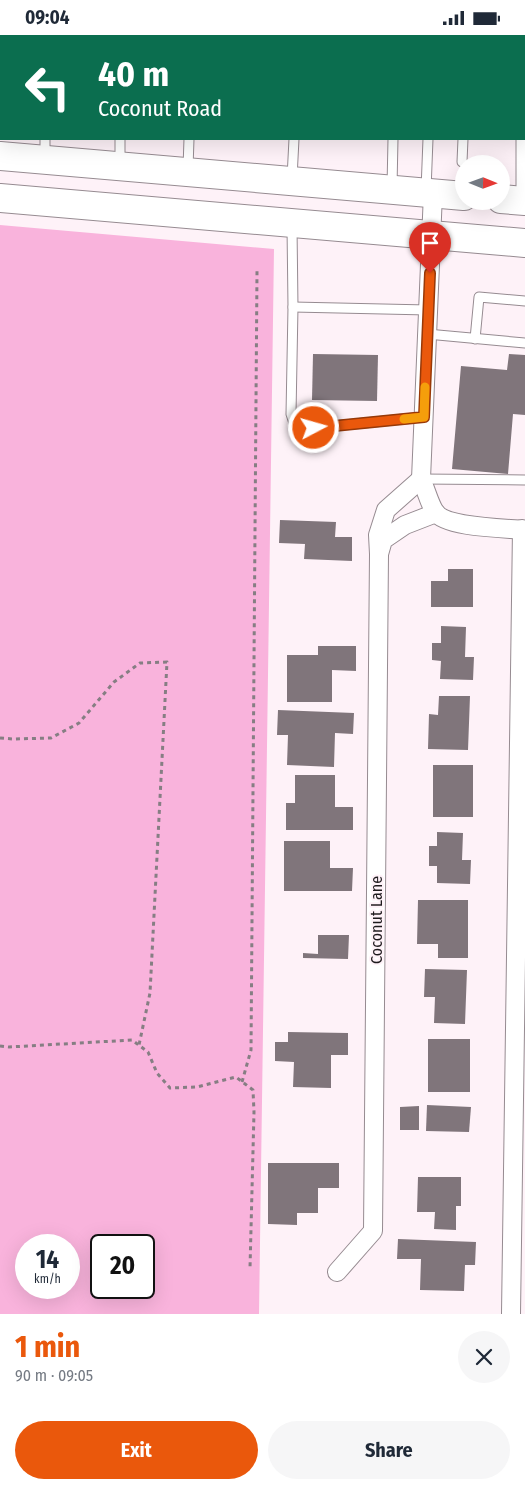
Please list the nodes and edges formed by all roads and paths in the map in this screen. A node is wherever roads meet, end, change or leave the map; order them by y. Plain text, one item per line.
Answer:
1 (120, 140) edge
2 (189, 140) edge
3 (294, 140) edge
4 (393, 140) edge
5 (428, 140) edge
6 (463, 140) edge
7 (522, 140) edge
8 (45, 149) edge
9 (462, 155) edge
10 (3, 157) edge
11 (120, 166) junction
12 (188, 172) junction
13 (292, 181) junction
14 (392, 190) junction
15 (429, 193) junction
16 (455, 195) edge
17 (0, 198) edge
18 (516, 201) edge
19 (292, 223) junction
20 (431, 235) junction
21 (525, 243) edge
22 (257, 271) dead end
23 (525, 301) edge
24 (293, 307) junction
25 (428, 310) junction
26 (427, 335) junction
27 (475, 339) junction
28 (525, 343) edge
29 (424, 417) junction
30 (422, 479) junction
31 (525, 480) edge
32 (436, 513) junction
33 (524, 530) edge
34 (379, 554) junction
35 (0, 738) edge
36 (139, 1045) junction
37 (0, 1046) edge
38 (242, 1082) junction
39 (519, 1187) edge
40 (250, 1268) dead end
41 (337, 1273) dead end
42 (512, 1314) edge

1 - 11 lane
2 - 12 lane
3 - 13 lane
4 - 14 lane
5 - 15 lane
6 - 9 lane
7 - 18 lane
8 - 10 main road
8 - 11 main road
11 - 12 main road
12 - 13 main road
13 - 14 main road
14 - 15 main road
15 - 16 main road
15 - 20 street
17 - 19 main road
19 - 20 main road
19 - 24 lane
20 - 21 main road
20 - 25 street
22 - 38 path
23 - 27 lane
24 - 25 lane
24 - 29 lane
25 - 26 street
26 - 27 lane
26 - 29 street
27 - 28 lane
29 - 30 street
30 - 31 lane
30 - 32 street
30 - 34 street, Coconut Lane
32 - 33 street
32 - 34 street
33 - 39 street
34 - 41 street, Coconut Lane
35 - 36 path
36 - 37 path
36 - 38 path
38 - 40 path
39 - 42 street

